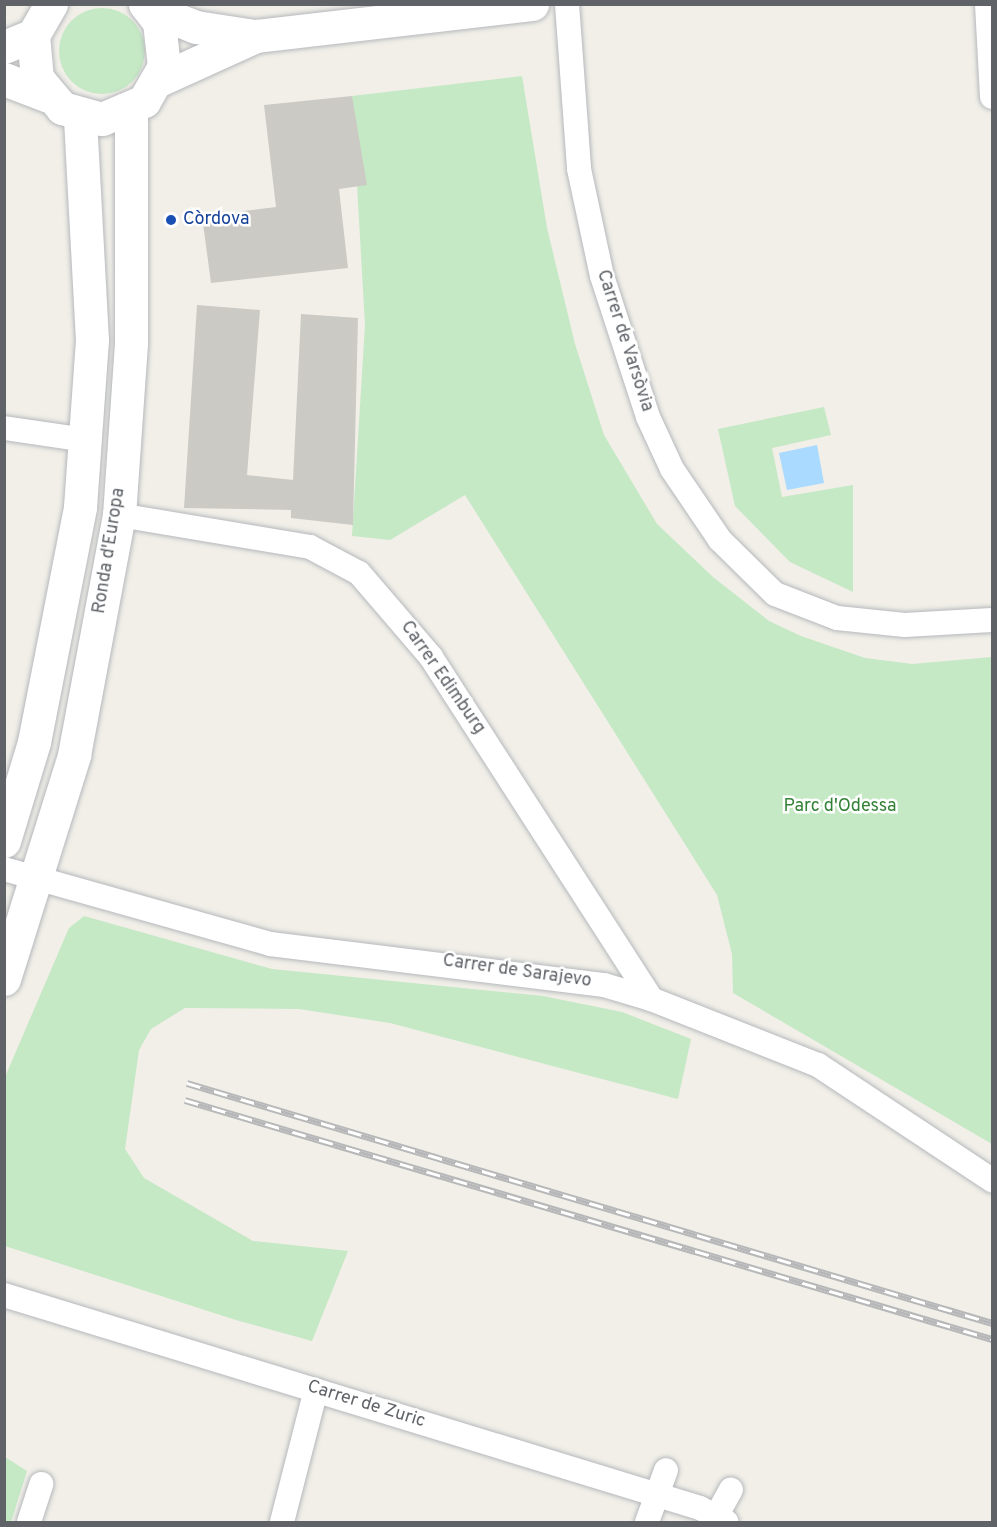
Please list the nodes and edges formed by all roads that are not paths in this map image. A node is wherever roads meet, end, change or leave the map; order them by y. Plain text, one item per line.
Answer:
1 (51, 4) edge
2 (532, 4) edge
3 (567, 4) edge
4 (987, 4) edge
5 (148, 7) edge
6 (256, 36) junction
7 (19, 41) edge
8 (4, 79) edge
9 (159, 80) junction
10 (48, 96) junction
11 (993, 96) edge
12 (131, 110) junction
13 (80, 115) junction
14 (4, 429) edge
15 (85, 440) junction
16 (118, 515) junction
17 (993, 620) edge
18 (4, 841) edge
19 (4, 869) edge
20 (38, 880) junction
21 (4, 979) edge
22 (651, 999) junction
23 (993, 1180) edge
24 (4, 1295) edge
25 (316, 1390) junction
26 (666, 1470) dead end
27 (41, 1484) dead end
28 (731, 1490) dead end
29 (658, 1495) junction
30 (718, 1520) edge
31 (29, 1522) edge
32 (282, 1522) edge
33 (647, 1522) edge

1 - 7 street
2 - 6 street
3 - 17 street, Carrer de Varsòvia
4 - 11 street
5 - 6 street
5 - 9 street
6 - 9 street
7 - 10 street
8 - 10 street
9 - 12 street
10 - 13 street
12 - 13 street
12 - 16 street, Ronda d'Europa
13 - 15 street, Ronda d'Europa
14 - 15 street
15 - 18 street, Ronda d'Europa
16 - 20 street, Ronda d'Europa
16 - 22 street, Carrer Edimburg
19 - 20 street, Carrer de Sarajevo
20 - 21 street, Ronda d'Europa
20 - 22 street, Carrer de Sarajevo
22 - 23 street, Carrer de Sarajevo
24 - 25 street, Carrer de Zuric
25 - 29 street, Carrer de Zuric
25 - 32 street
26 - 29 street
27 - 31 street
28 - 30 street
29 - 30 street, Carrer de Zuric
29 - 33 street

